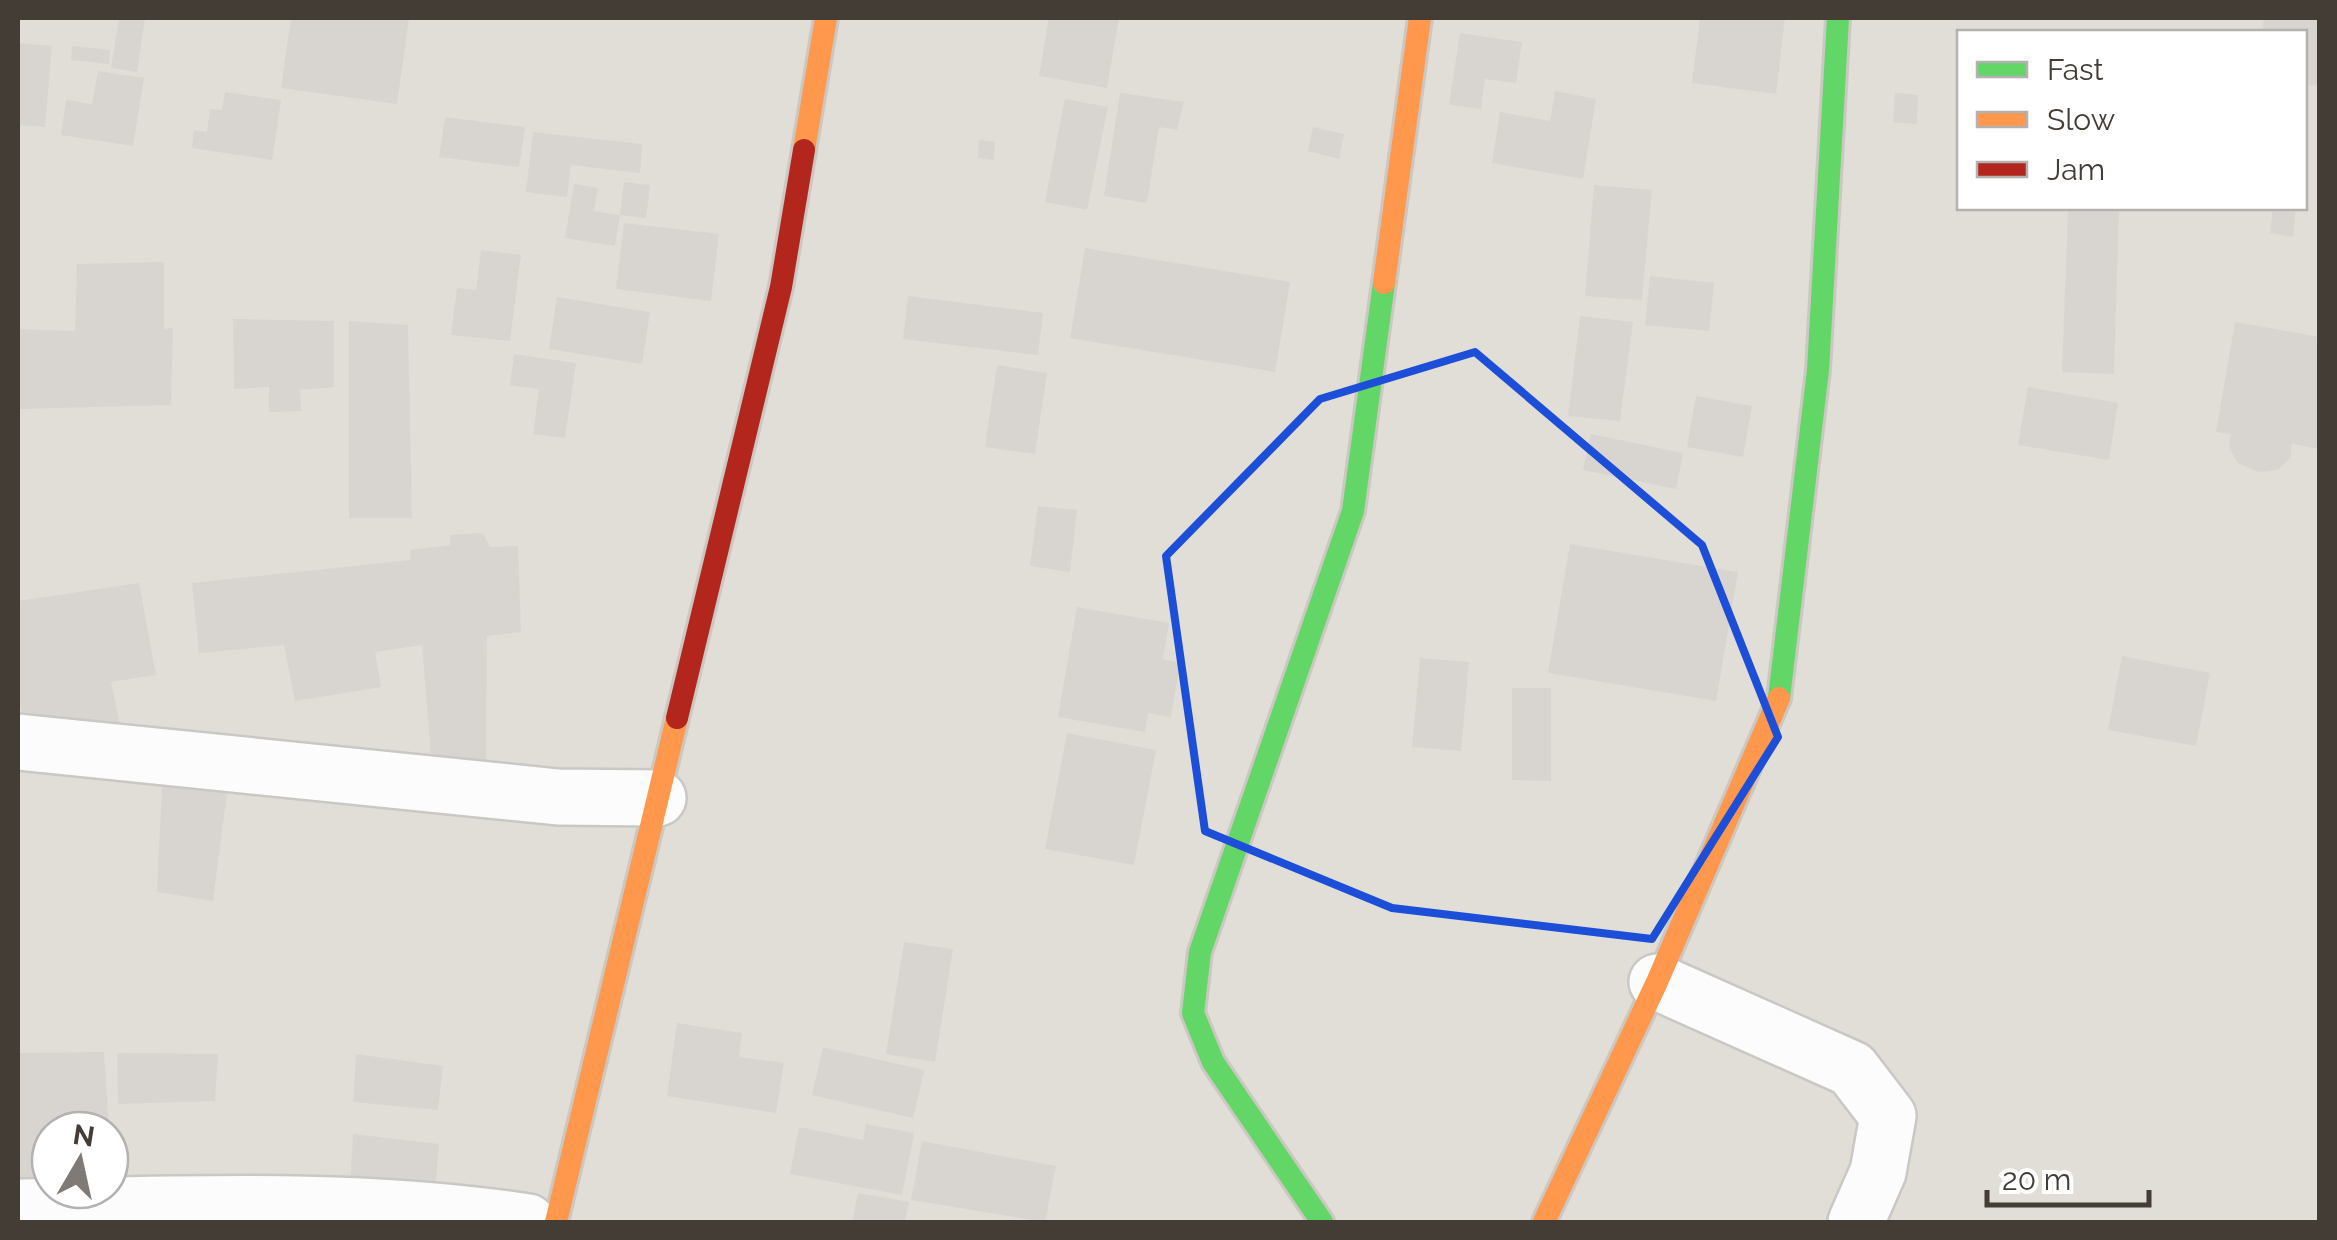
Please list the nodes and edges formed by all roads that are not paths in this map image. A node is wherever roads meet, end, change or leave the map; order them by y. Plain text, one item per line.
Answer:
1 (826, 18) edge
2 (1420, 18) edge
3 (1838, 18) edge
4 (18, 742) edge
5 (658, 798) junction
6 (1656, 982) junction
7 (18, 1207) edge
8 (528, 1222) edge
9 (556, 1222) edge
10 (1322, 1222) edge
11 (1544, 1222) edge
12 (1856, 1222) edge

1 - 5 street
2 - 10 street
3 - 6 street
4 - 5 street
5 - 9 street
6 - 11 street
6 - 12 street
7 - 8 street

